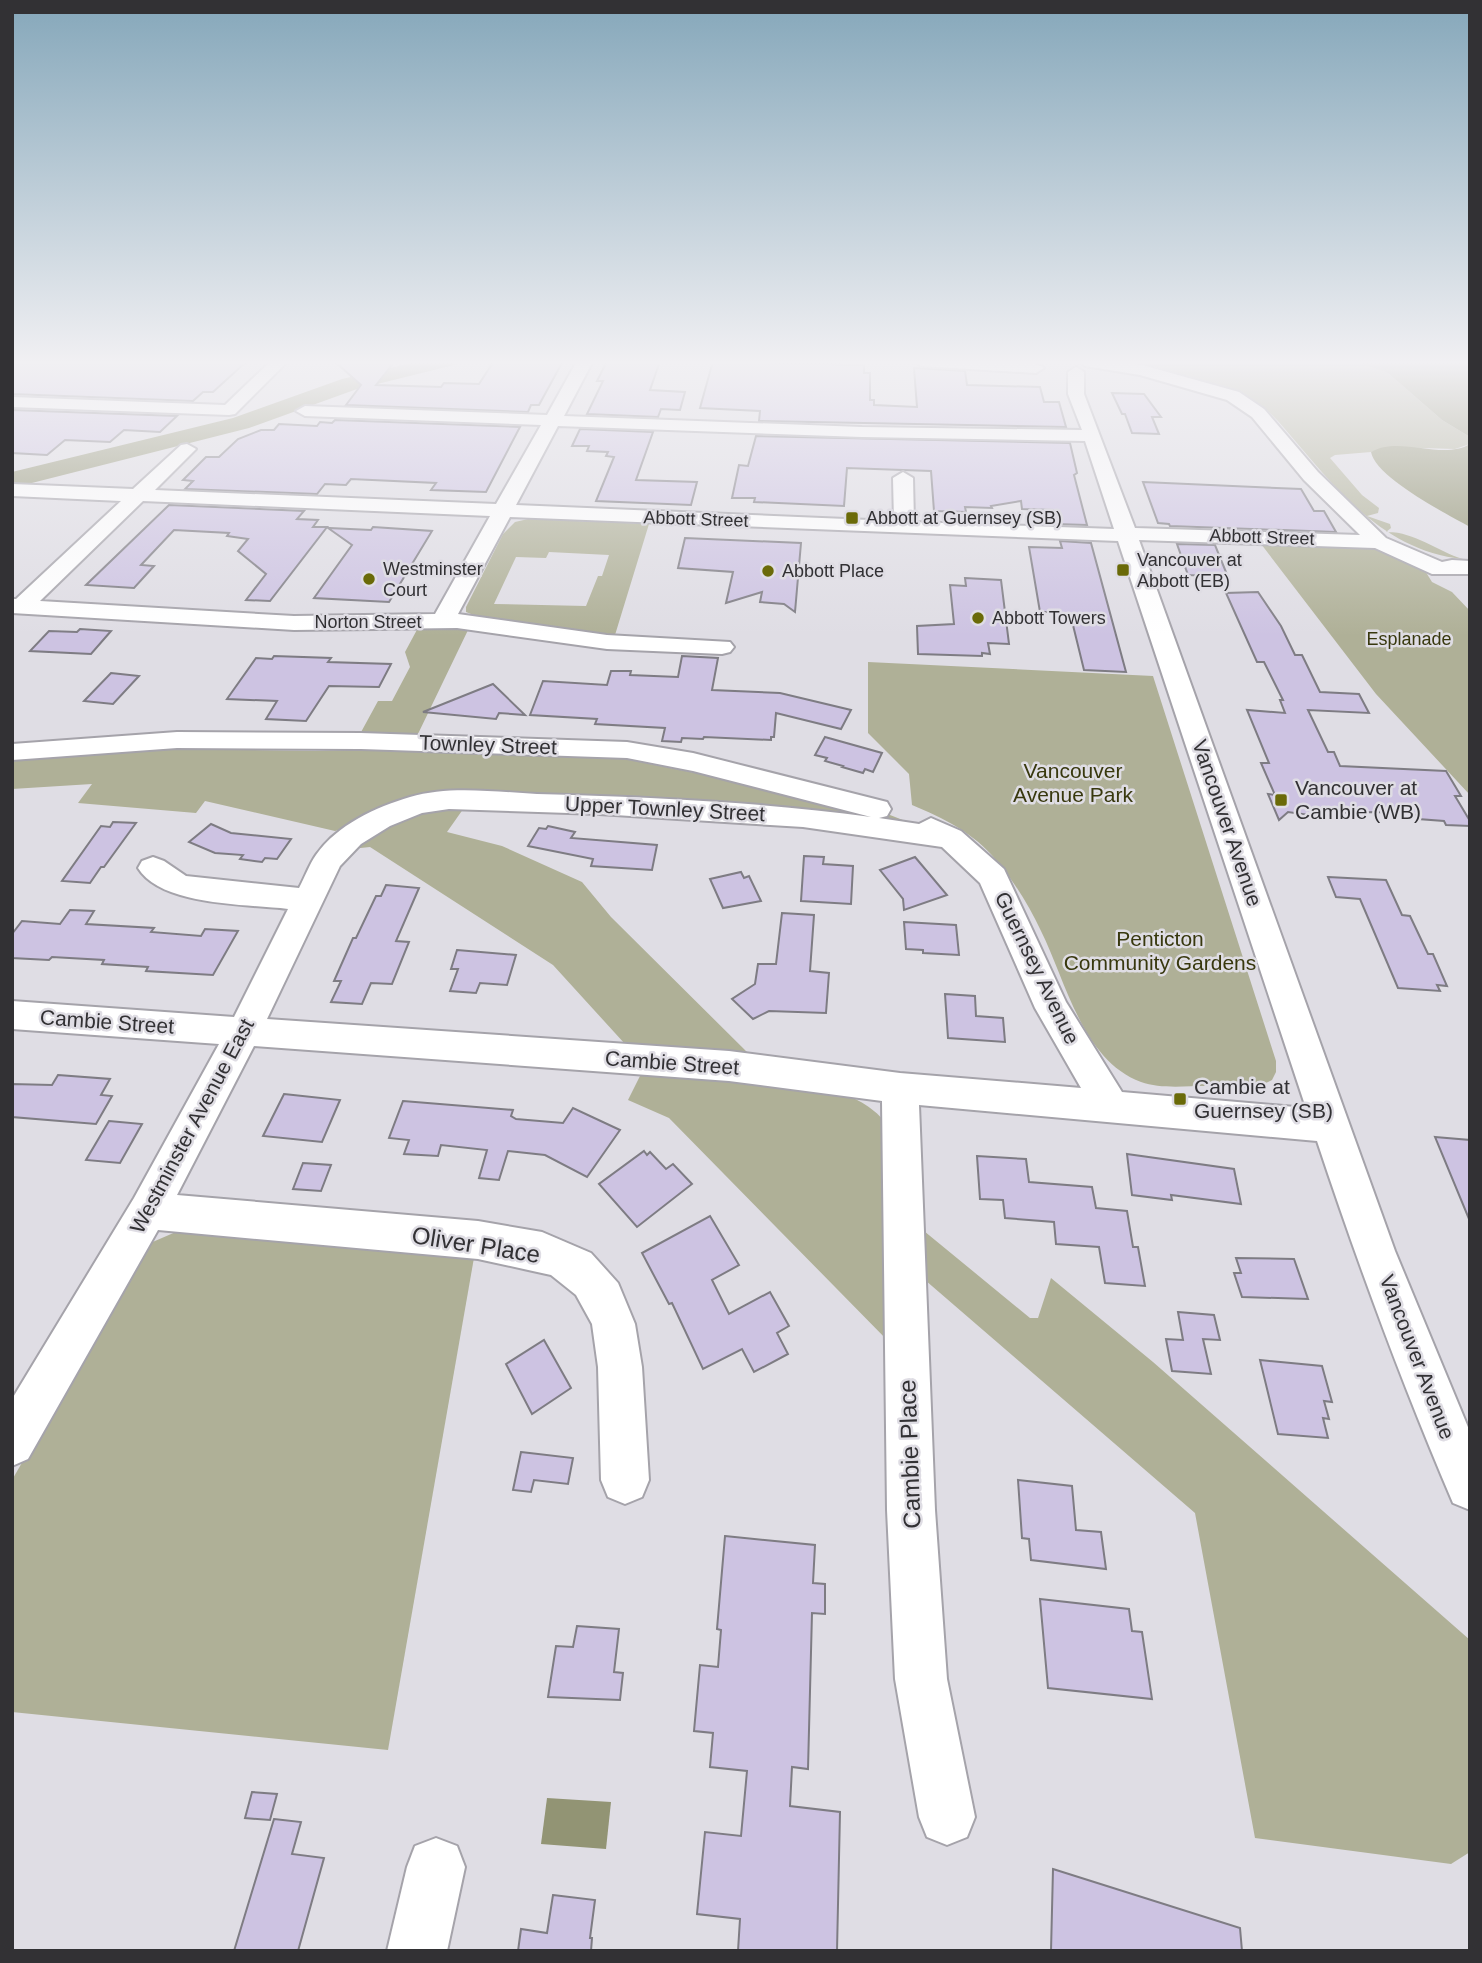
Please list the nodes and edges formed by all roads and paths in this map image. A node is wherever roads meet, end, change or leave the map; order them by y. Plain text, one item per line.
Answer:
1 (183, 453) edge
2 (533, 453) edge
3 (1099, 453) edge
4 (1293, 453) edge
5 (903, 478) dead end
6 (12, 490) edge
7 (138, 495) junction
8 (501, 510) junction
9 (904, 527) junction
10 (1127, 534) junction
11 (1379, 542) junction
12 (1470, 568) edge
13 (1440, 569) junction
14 (1459, 589) dead end
15 (17, 607) edge
16 (442, 622) junction
17 (722, 647) dead end
18 (12, 752) edge
19 (380, 819) joint
20 (951, 838) junction
21 (153, 868) dead end
22 (309, 900) junction
23 (12, 1015) edge
24 (243, 1033) junction
25 (901, 1088) junction
26 (1112, 1108) junction
27 (1331, 1126) junction
28 (148, 1211) junction
29 (15, 1433) edge
30 (625, 1480) dead end
31 (1470, 1486) edge
32 (947, 1817) dead end
33 (436, 1867) dead end
34 (416, 1951) edge

1 - 7 street
2 - 8 street
3 - 10 street, Vancouver Avenue
4 - 11 street
5 - 9 street
6 - 7 street, Abbott Street
7 - 8 street, Abbott Street
7 - 15 street
8 - 9 street, Abbott Street
8 - 16 street
9 - 10 street, Abbott Street
10 - 11 street, Abbott Street
10 - 27 street, Vancouver Avenue
11 - 13 street
12 - 13 street
13 - 14 street
15 - 16 street, Norton Street
16 - 17 street, Norton Street
18 - 20 street, Townley Street
19 - 20 street, Upper Townley Street
19 - 22 street, Westminster Avenue East
20 - 26 street, Guernsey Avenue
21 - 22 street
22 - 24 street, Westminster Avenue East
23 - 24 street, Cambie Street
24 - 25 street, Cambie Street
24 - 28 street, Westminster Avenue East
25 - 26 street, Cambie Street
25 - 32 street, Cambie Place
26 - 27 street, Cambie Street
27 - 31 street, Vancouver Avenue
28 - 29 street, Westminster Avenue East
28 - 30 street, Oliver Place
33 - 34 street

